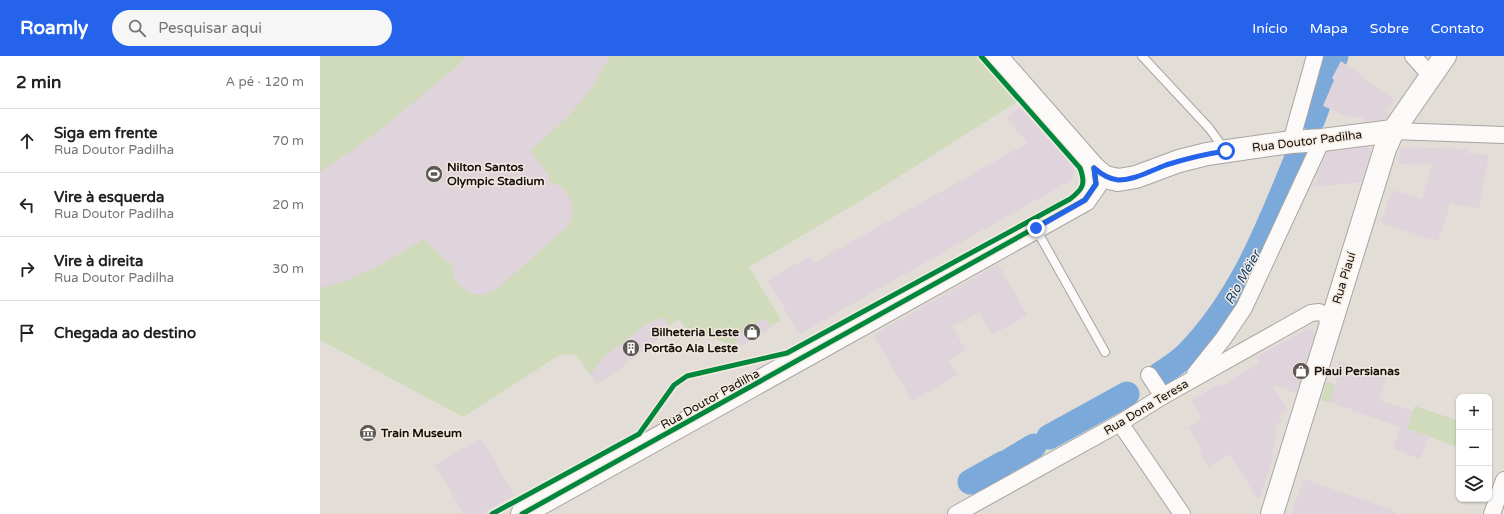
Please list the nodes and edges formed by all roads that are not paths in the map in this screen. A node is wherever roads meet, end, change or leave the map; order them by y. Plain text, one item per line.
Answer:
1 (996, 56) edge
2 (1142, 56) edge
3 (1314, 56) edge
4 (1413, 56) edge
5 (1445, 56) edge
6 (1431, 76) junction
7 (1393, 131) junction
8 (1504, 136) edge
9 (1322, 140) junction
10 (1291, 142) junction
11 (1226, 151) junction
12 (1094, 168) junction
13 (1036, 228) junction
14 (1330, 326) junction
15 (1105, 352) dead end
16 (1190, 380) junction
17 (1120, 423) junction
18 (1504, 480) edge
19 (1498, 505) edge
20 (522, 514) edge
21 (956, 514) edge
22 (1182, 514) edge
23 (1272, 514) edge

1 - 12 street
2 - 11 lane
3 - 10 street
4 - 6 street
5 - 6 street, Rua Piauí
6 - 7 street, Rua Piauí
7 - 8 street
7 - 9 street, Rua Doutor Padilha
7 - 14 street, Rua Piauí
9 - 10 street, Rua Doutor Padilha
9 - 16 street
10 - 11 street, Rua Doutor Padilha
11 - 12 street, Rua Doutor Padilha
12 - 13 street, Rua Doutor Padilha
13 - 15 lane
13 - 20 street, Rua Doutor Padilha
14 - 16 street, Rua Dona Teresa
14 - 23 street, Rua Piauí
16 - 17 street, Rua Dona Teresa
17 - 21 street, Rua Dona Teresa
17 - 22 street
18 - 19 street

